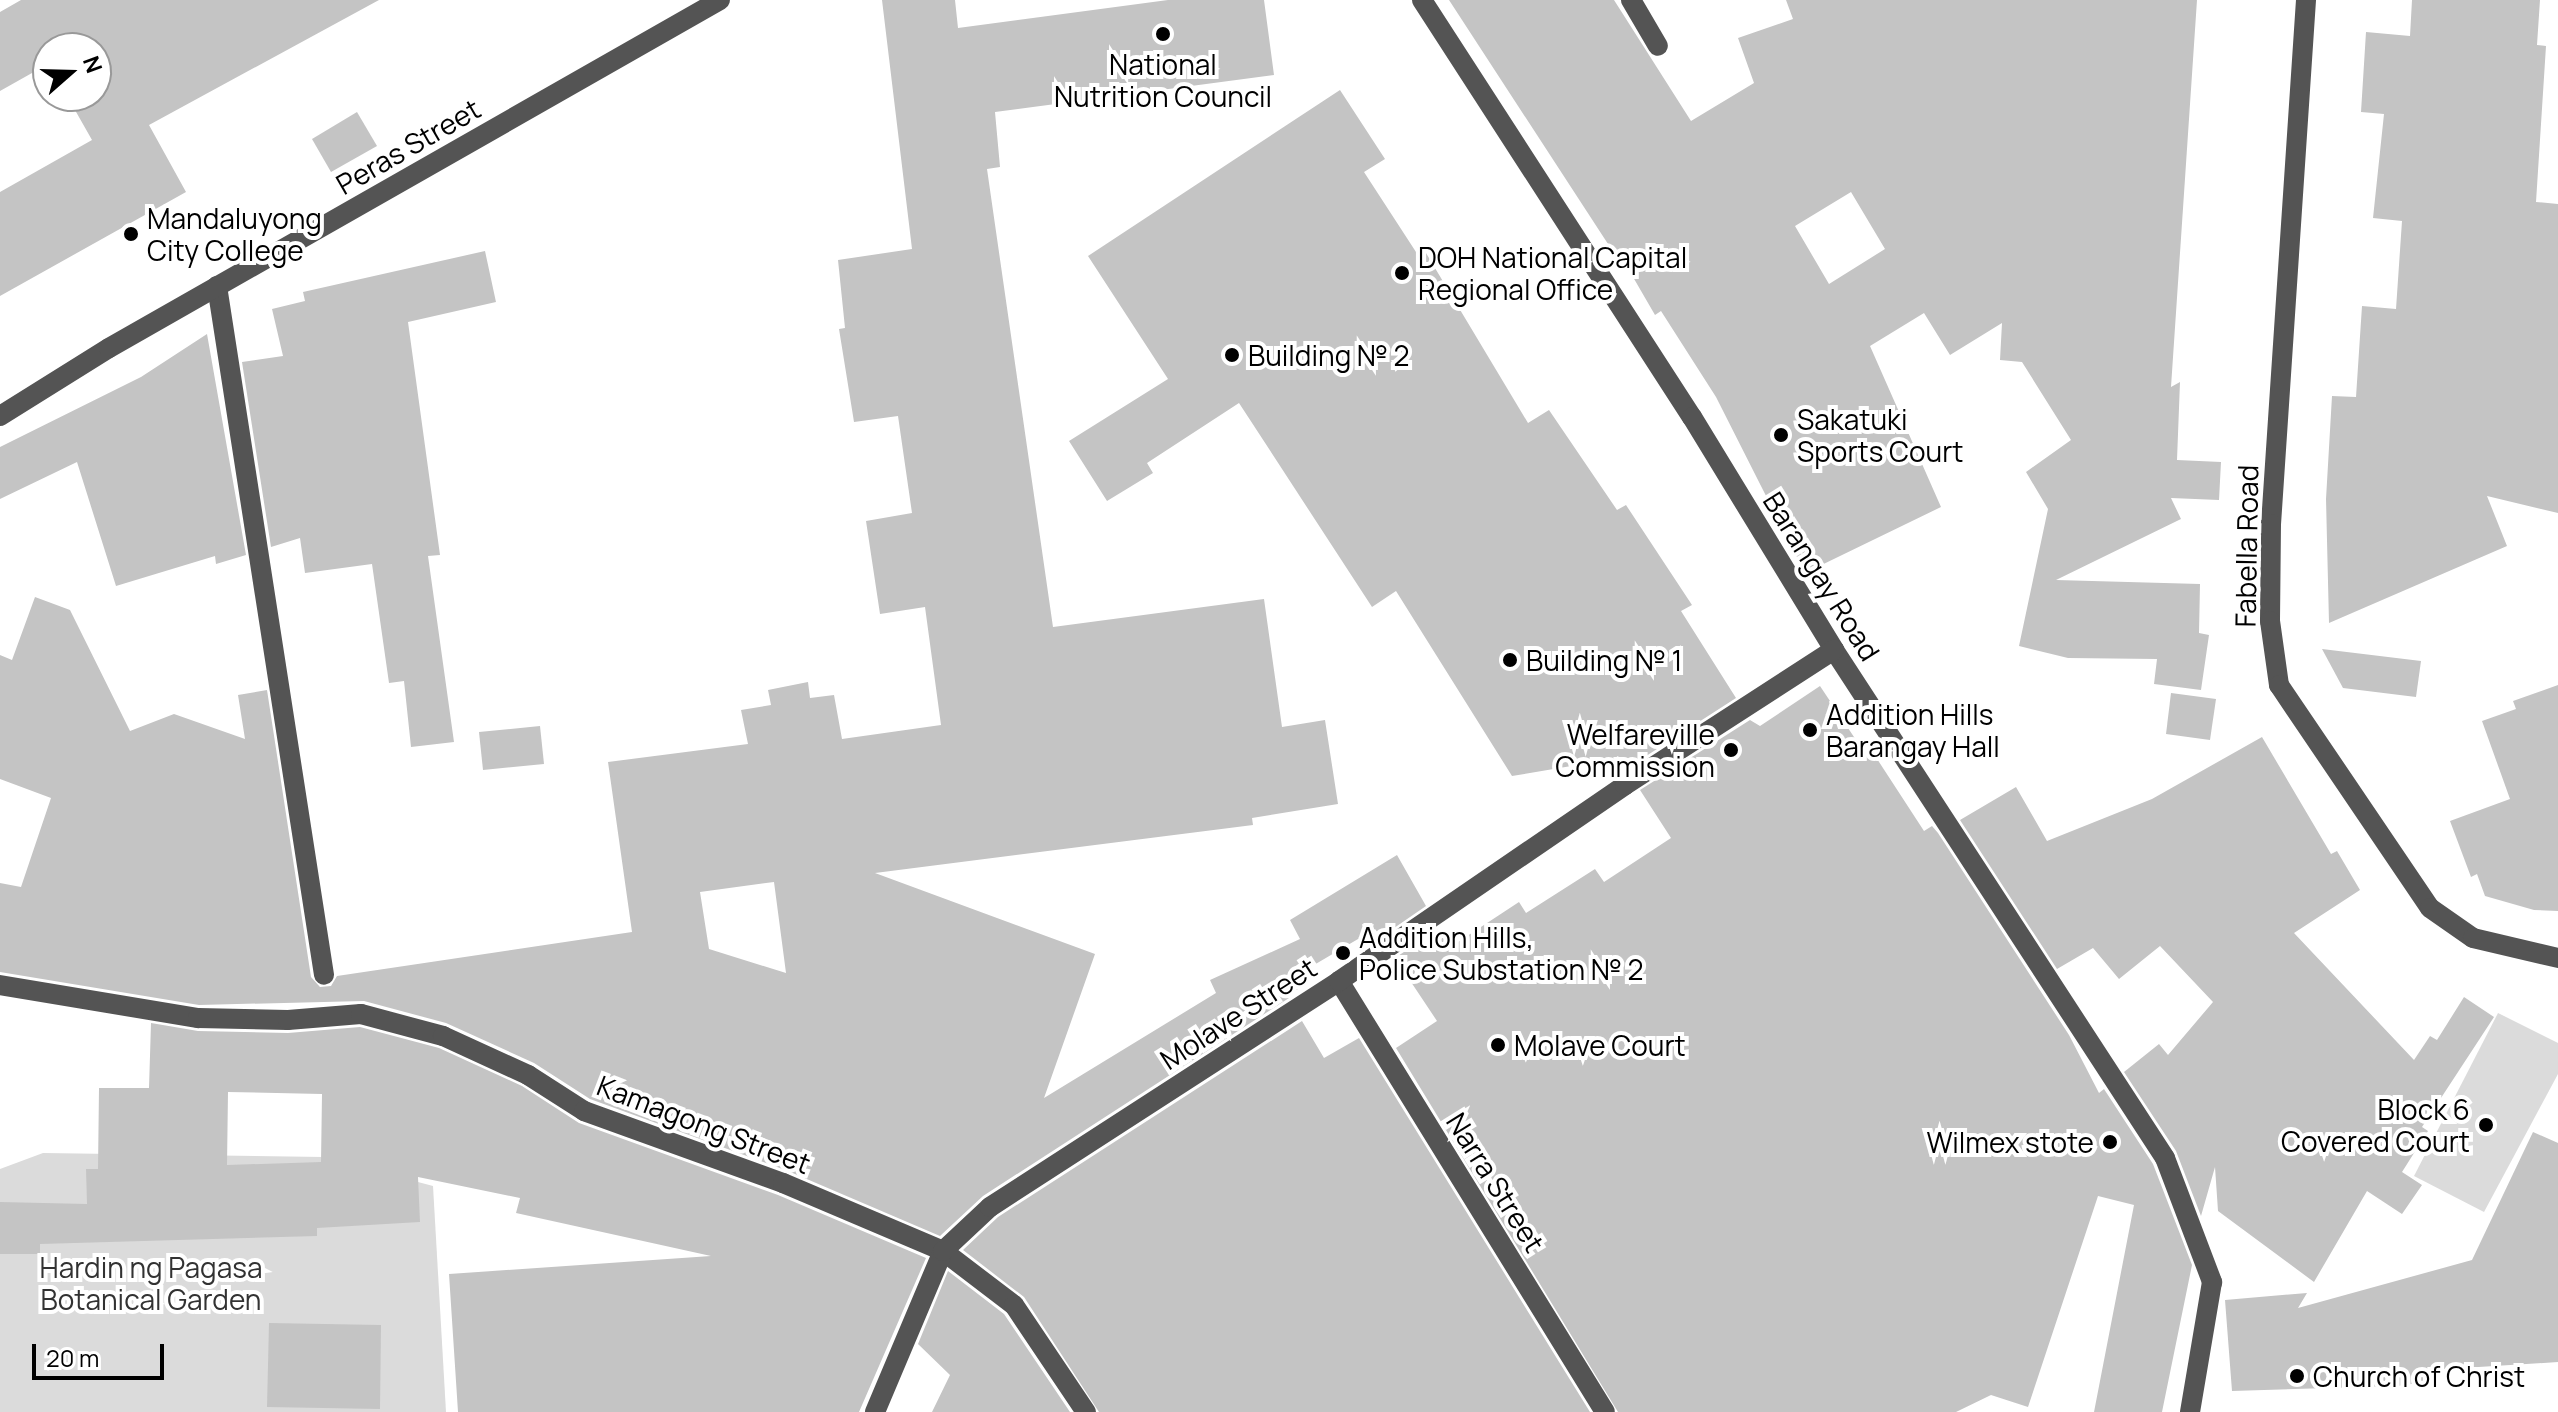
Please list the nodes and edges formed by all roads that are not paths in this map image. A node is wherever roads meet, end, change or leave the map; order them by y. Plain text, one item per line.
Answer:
1 (720, 0) edge
2 (1422, 0) edge
3 (1631, 0) edge
4 (2306, 0) edge
5 (1658, 46) dead end
6 (217, 286) junction
7 (0, 416) edge
8 (1834, 650) junction
9 (2558, 958) edge
10 (324, 975) dead end
11 (1339, 981) junction
12 (0, 985) edge
13 (943, 1251) junction
14 (875, 1412) edge
15 (1086, 1412) edge
16 (1605, 1412) edge
17 (2190, 1412) edge

1 - 6 street, Peras Street
2 - 8 street, Barangay Road
3 - 5 street
4 - 9 street, Fabella Road
6 - 7 street, Peras Street
6 - 10 street
8 - 11 street, Molave Street
8 - 17 street, Barangay Road
11 - 13 street, Molave Street
11 - 16 street, Narra Street
12 - 13 street, Kamagong Street
13 - 14 street, Molave Street
13 - 15 street, Kamagong Street

